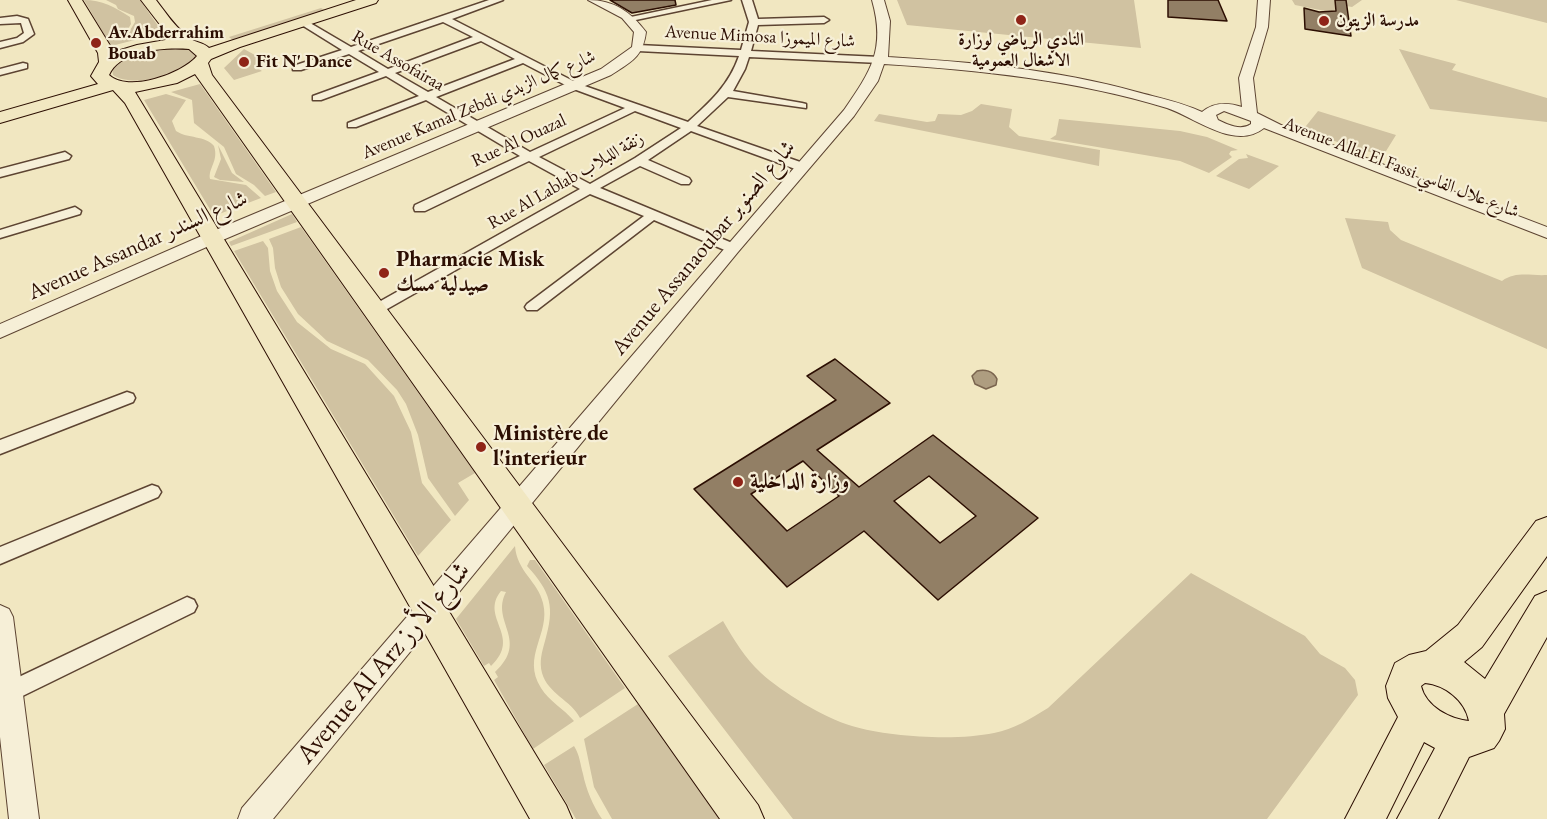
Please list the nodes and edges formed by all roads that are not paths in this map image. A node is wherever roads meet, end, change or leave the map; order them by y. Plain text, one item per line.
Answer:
1 (75, 0) edge
2 (148, 0) edge
3 (340, 0) edge
4 (371, 0) edge
5 (498, 0) edge
6 (594, 0) edge
7 (726, 0) edge
8 (747, 0) edge
9 (878, 0) edge
10 (1264, 0) edge
11 (631, 18) junction
12 (445, 19) junction
13 (824, 20) dead end
14 (0, 21) edge
15 (302, 22) junction
16 (754, 22) junction
17 (481, 38) junction
18 (0, 45) edge
19 (638, 48) junction
20 (349, 51) junction
21 (195, 52) junction
22 (747, 52) junction
23 (522, 60) junction
24 (880, 60) junction
25 (23, 66) dead end
26 (297, 68) dead end
27 (0, 72) edge
28 (386, 73) junction
29 (1246, 78) junction
30 (114, 80) junction
31 (576, 86) junction
32 (726, 93) junction
33 (425, 96) junction
34 (317, 98) dead end
35 (0, 106) edge
36 (802, 106) dead end
37 (633, 108) junction
38 (1215, 113) junction
39 (1254, 117) junction
40 (0, 118) edge
41 (352, 125) dead end
42 (479, 126) junction
43 (688, 128) junction
44 (1239, 131) junction
45 (65, 156) dead end
46 (528, 156) junction
47 (639, 161) junction
48 (802, 167) junction
49 (0, 173) edge
50 (685, 181) dead end
51 (590, 189) junction
52 (295, 202) junction
53 (420, 208) dead end
54 (75, 211) dead end
55 (652, 216) junction
56 (1547, 233) edge
57 (0, 234) edge
58 (212, 238) junction
59 (1547, 246) edge
60 (732, 248) junction
61 (532, 307) dead end
62 (375, 310) junction
63 (0, 332) edge
64 (127, 398) dead end
65 (0, 447) edge
66 (152, 492) dead end
67 (515, 507) junction
68 (1547, 530) edge
69 (0, 556) edge
70 (187, 606) dead end
71 (1547, 606) edge
72 (429, 611) junction
73 (0, 617) edge
74 (1432, 667) junction
75 (4, 694) edge
76 (1486, 711) junction
77 (1417, 715) junction
78 (1458, 739) junction
79 (24, 819) edge
80 (253, 819) edge
81 (552, 819) edge
82 (744, 819) edge
83 (1365, 819) edge
84 (1417, 819) edge

1 - 30 main road
2 - 21 main road
3 - 21 main road
4 - 15 main road
5 - 12 street
6 - 11 street
7 - 11 street
8 - 16 street
9 - 24 street, Avenue Assanaoubar شارع الصنوبر
10 - 29 street
11 - 19 street
12 - 17 street
12 - 20 street
13 - 16 street
14 - 18 street
15 - 20 street, Rue Assofairaa
15 - 21 main road
16 - 22 street, Rue Al Lablab زنقة اللبلاب
17 - 23 street
17 - 28 street
19 - 22 street, Avenue Mimosa شارع الميموزا
19 - 31 street, Avenue Kamal Zebdi شارع كمال الزبدي
20 - 26 street
20 - 28 street, Rue Assofairaa
21 - 30 main road
21 - 30 main road
21 - 52 main road
22 - 24 street, Avenue Mimosa شارع الميموزا
22 - 32 street, Rue Al Lablab زنقة اللبلاب
23 - 31 street
23 - 33 street
24 - 38 street
24 - 48 street, Avenue Assanaoubar شارع الصنوبر
25 - 27 street
28 - 33 street, Rue Assofairaa
28 - 34 street
29 - 38 street
29 - 39 street
30 - 35 main road
30 - 40 main road
30 - 58 main road
31 - 37 street
31 - 42 street, Avenue Kamal Zebdi شارع كمال الزبدي
32 - 36 street
32 - 43 street, Rue Al Lablab زنقة اللبلاب
33 - 41 street
33 - 42 street, Rue Assofairaa
37 - 43 street
37 - 46 street, Rue Al Ouazal
38 - 39 street, Avenue Allal El Fassi شارع علال الفاسي
38 - 44 street, Avenue Allal El Fassi شارع علال الفاسي
39 - 44 street
39 - 56 street, Avenue Allal El Fassi شارع علال الفاسي
42 - 46 street, Rue Assofairaa
42 - 52 street, Avenue Kamal Zebdi شارع كمال الزبدي
43 - 47 street, Rue Al Lablab زنقة اللبلاب
43 - 48 street
44 - 59 street, Avenue Allal El Fassi شارع علال الفاسي
45 - 49 street
46 - 51 street, Rue Assofairaa
46 - 53 street, Rue Al Ouazal
47 - 50 street
47 - 51 street, Rue Al Lablab زنقة اللبلاب
48 - 60 street, Avenue Assanaoubar شارع الصنوبر
51 - 55 street, Rue Assofairaa
51 - 62 street, Rue Al Lablab زنقة اللبلاب
52 - 58 street, Avenue Assandar شارع السندر
52 - 62 main road
54 - 57 street
55 - 60 street, Rue Assofairaa
55 - 61 street
58 - 63 street, Avenue Assandar شارع السندر
58 - 72 main road
60 - 67 street, Avenue Assanaoubar شارع الصنوبر
62 - 67 main road
64 - 65 street
66 - 69 street
67 - 72 street, Avenue Al Arz شارع الأرز
67 - 82 main road
68 - 74 main road
70 - 75 street
71 - 76 main road
72 - 80 street, Avenue Al Arz شارع الأرز
72 - 81 main road
73 - 75 street
74 - 76 main road
74 - 77 main road
75 - 79 street
76 - 78 main road
77 - 78 main road
77 - 83 main road
78 - 84 main road

